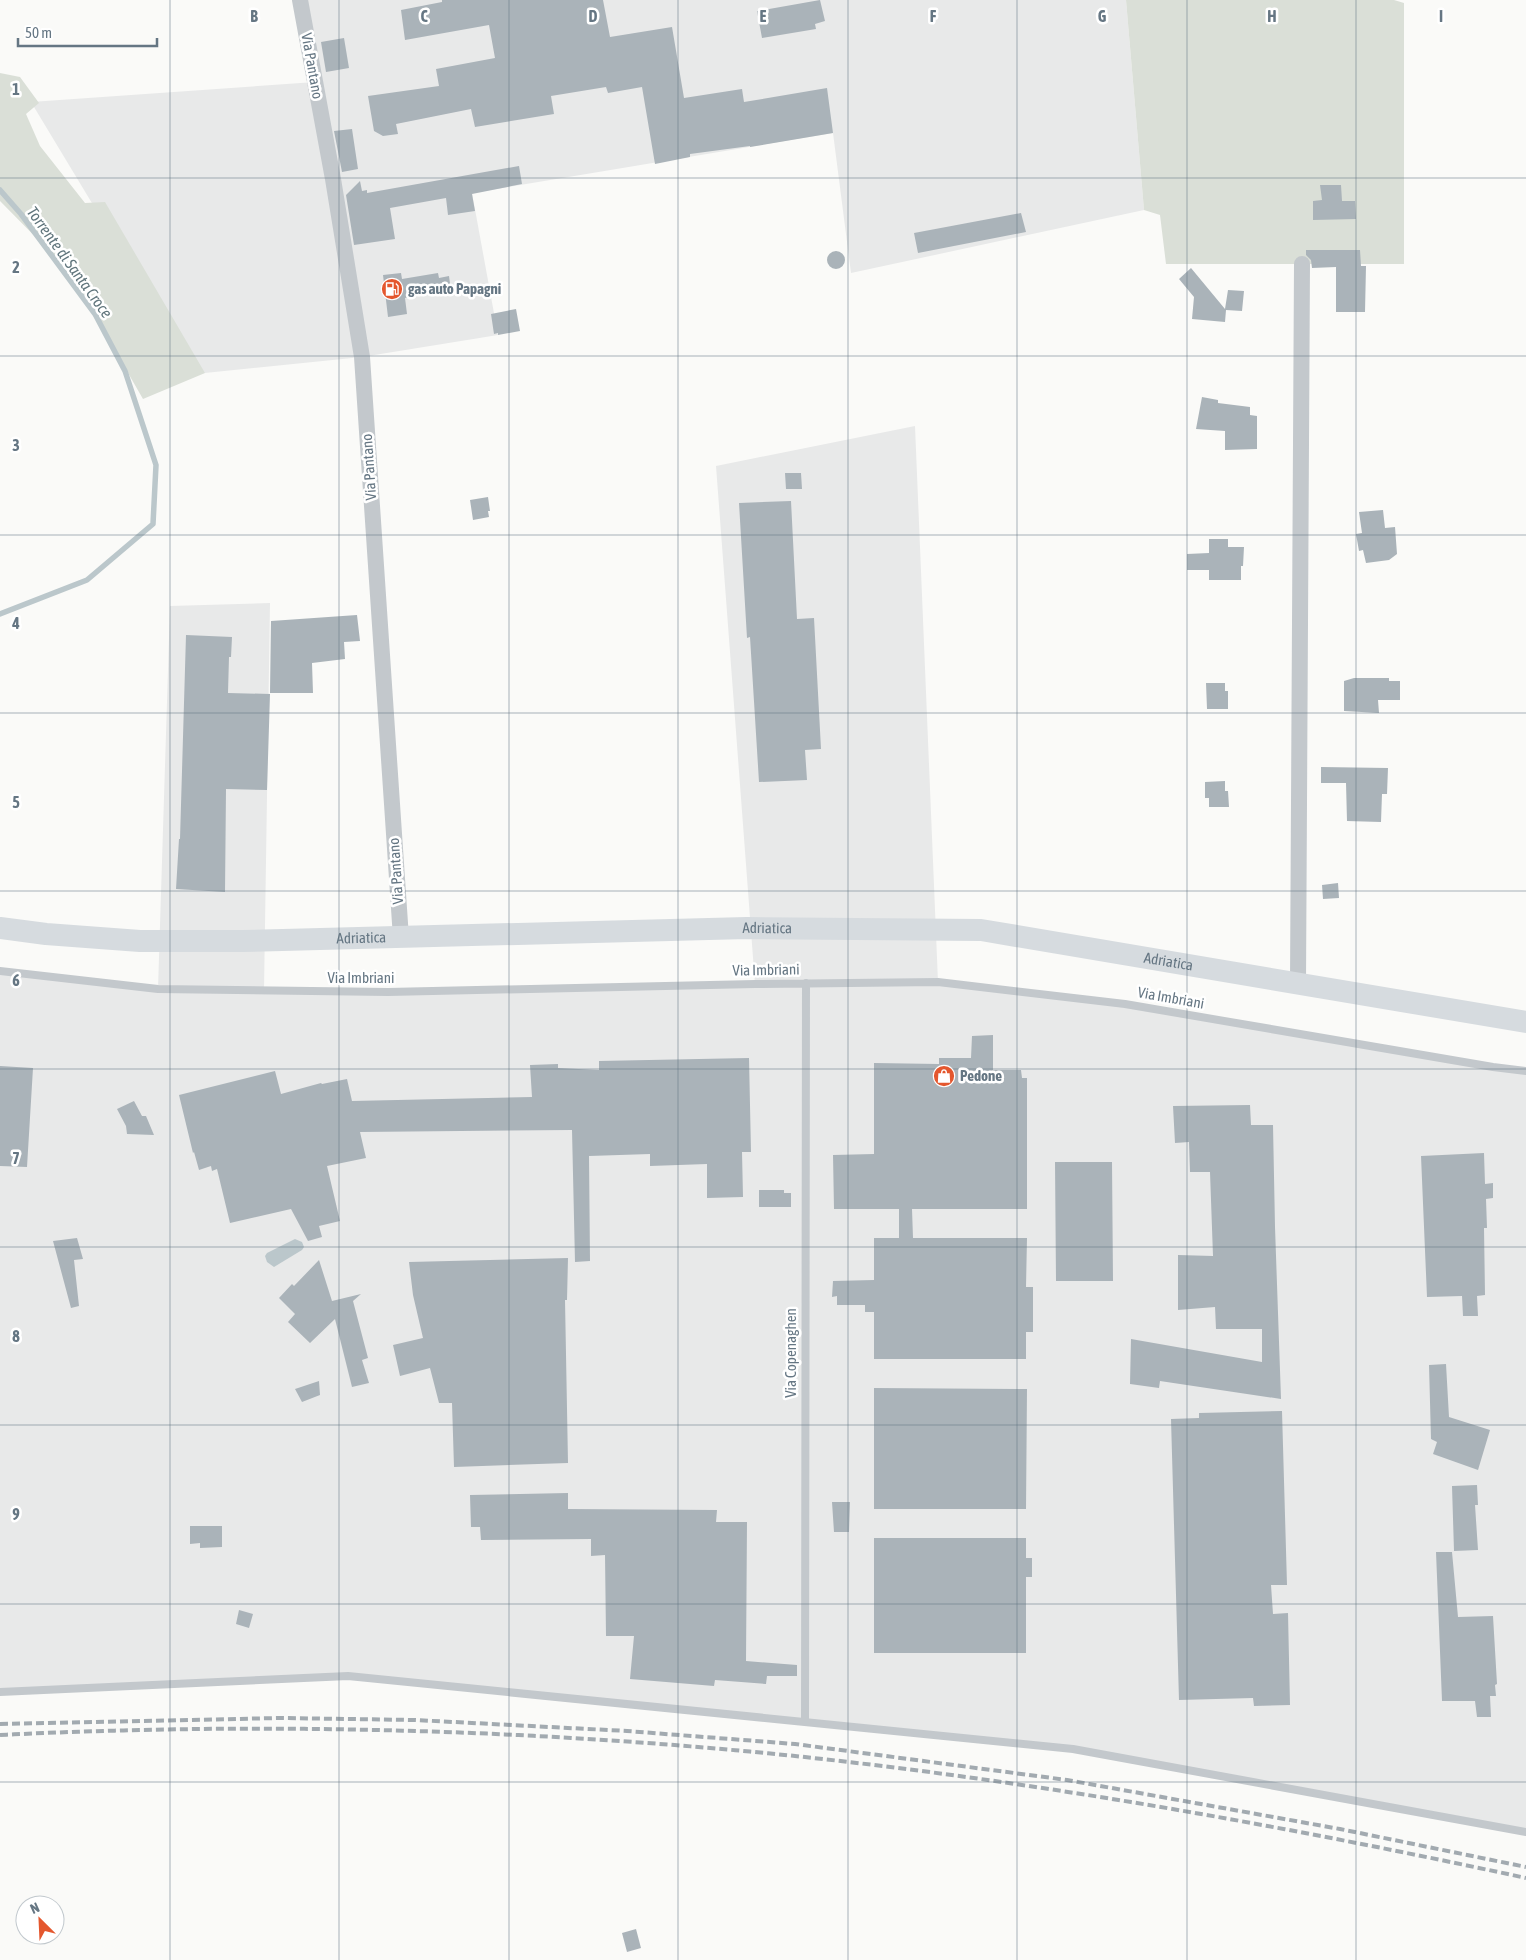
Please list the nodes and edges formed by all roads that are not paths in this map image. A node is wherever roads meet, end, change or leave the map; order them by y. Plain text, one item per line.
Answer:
1 (300, 0) edge
2 (1302, 264) dead end
3 (0, 928) edge
4 (401, 938) junction
5 (0, 971) edge
6 (806, 983) junction
7 (1298, 983) junction
8 (1526, 1022) edge
9 (1526, 1071) edge
10 (0, 1692) edge
11 (805, 1722) junction
12 (1526, 1832) edge

1 - 4 street, Via Pantano
2 - 7 street
3 - 4 main road, Adriatica
4 - 7 main road, Adriatica
5 - 6 lane, Via Imbriani
6 - 9 lane, Via Imbriani
6 - 11 lane, Via Copenaghen
7 - 8 main road, Adriatica
10 - 11 lane
11 - 12 lane

